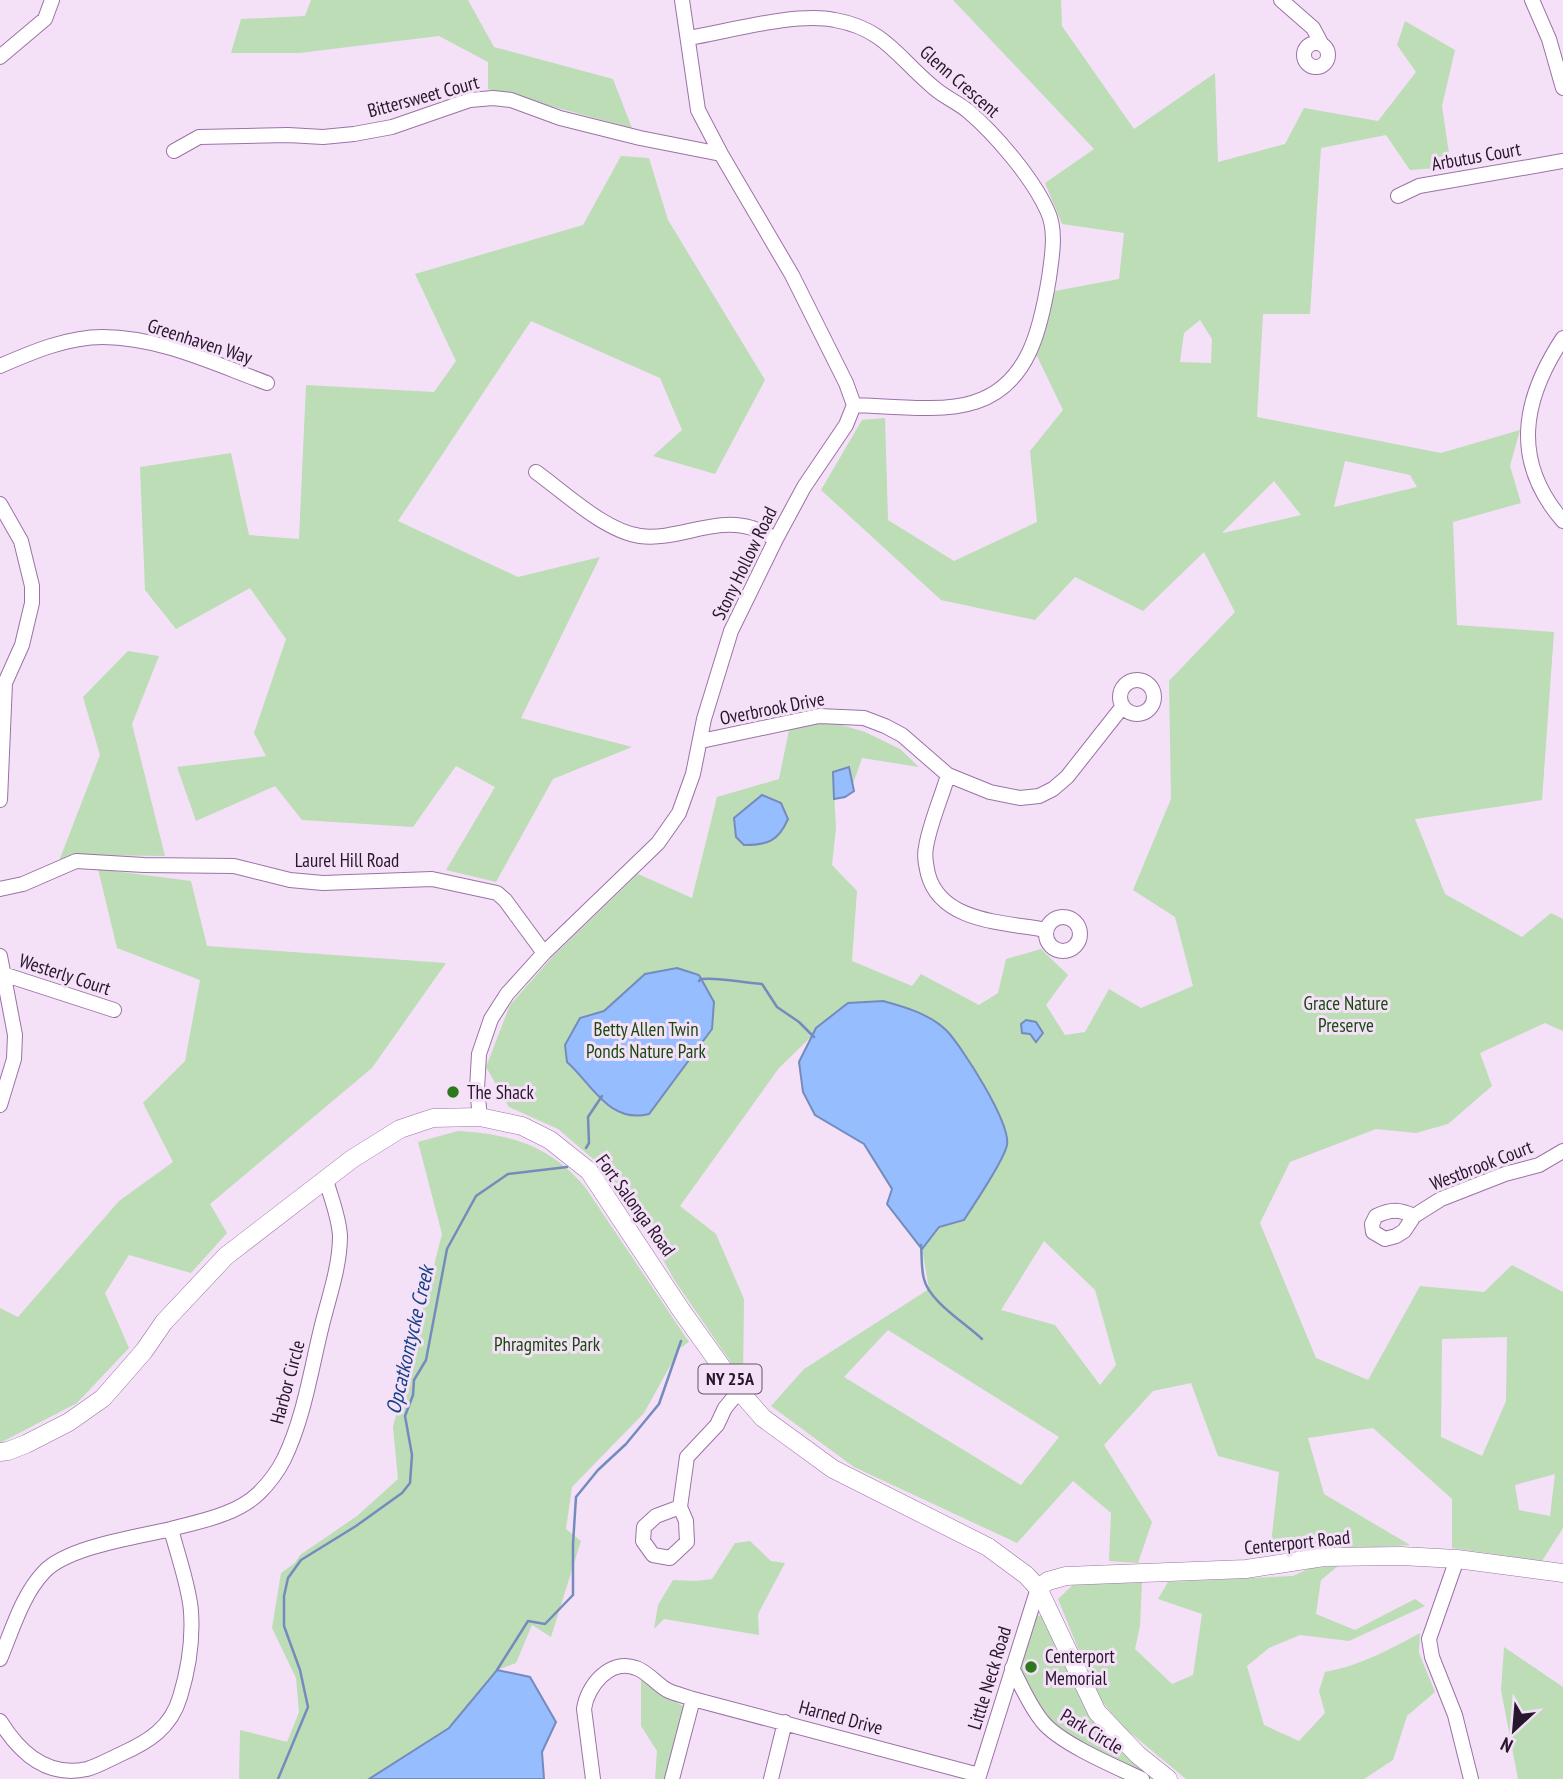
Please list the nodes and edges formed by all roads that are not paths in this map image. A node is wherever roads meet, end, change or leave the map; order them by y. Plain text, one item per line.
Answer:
1 (52, 0) edge
2 (682, 0) edge
3 (1281, 0) edge
4 (1532, 0) edge
5 (689, 38) junction
6 (1321, 43) dead end
7 (0, 57) edge
8 (1563, 88) edge
9 (174, 151) dead end
10 (721, 154) junction
11 (1563, 160) edge
12 (1398, 196) dead end
13 (1563, 338) edge
14 (0, 366) edge
15 (267, 383) dead end
16 (854, 405) junction
17 (536, 472) dead end
18 (0, 504) edge
19 (1563, 521) edge
20 (776, 539) junction
21 (1123, 706) dead end
22 (701, 741) junction
23 (948, 775) junction
24 (0, 800) edge
25 (0, 889) edge
26 (1046, 930) dead end
27 (544, 953) junction
28 (0, 956) edge
29 (3, 974) junction
30 (114, 1010) dead end
31 (0, 1105) edge
32 (480, 1117) junction
33 (1563, 1151) edge
34 (326, 1180) junction
35 (1414, 1216) dead end
36 (739, 1391) junction
37 (0, 1452) edge
38 (680, 1507) dead end
39 (171, 1529) junction
40 (1457, 1559) junction
41 (1563, 1573) edge
42 (1038, 1588) junction
43 (0, 1660) edge
44 (1012, 1668) junction
45 (693, 1699) junction
46 (0, 1721) edge
47 (785, 1722) junction
48 (979, 1777) edge
49 (593, 1779) edge
50 (672, 1779) edge
51 (771, 1779) edge
52 (1142, 1779) edge
53 (1168, 1779) edge
54 (1471, 1779) edge

1 - 7 street
2 - 5 street
3 - 6 street
4 - 8 street
5 - 10 street
5 - 16 street, Glenn Crescent
9 - 10 street, Bittersweet Court
10 - 16 street
11 - 12 street, Arbutus Court
13 - 19 street
14 - 15 street, Greenhaven Way
16 - 20 street, Stony Hollow Road
17 - 20 street
18 - 24 street
20 - 22 street, Stony Hollow Road
21 - 23 street, Overbrook Drive
22 - 23 street, Overbrook Drive
22 - 27 street, Stony Hollow Road
23 - 26 street
25 - 27 street, Laurel Hill Road
27 - 32 street, Stony Hollow Road
28 - 29 street
29 - 30 street, Westerly Court
29 - 31 street
32 - 34 main road, Fort Salonga Road / NY 25A
32 - 36 main road, Fort Salonga Road / NY 25A
33 - 35 street, Westbrook Court
34 - 37 main road, Fort Salonga Road / NY 25A
34 - 39 street, Harbor Circle
36 - 38 street
36 - 42 main road, Fort Salonga Road / NY 25A
39 - 43 street, Harbor Circle
39 - 46 street
40 - 41 main road, Centerport Road
40 - 42 main road, Centerport Road
40 - 54 street
42 - 44 street, Little Neck Road
42 - 53 main road, NY 25A
44 - 48 street, Little Neck Road
44 - 52 street, Park Circle
45 - 47 street, Harned Drive
45 - 49 street, Harned Drive
45 - 50 street
47 - 48 street, Harned Drive
47 - 51 street

